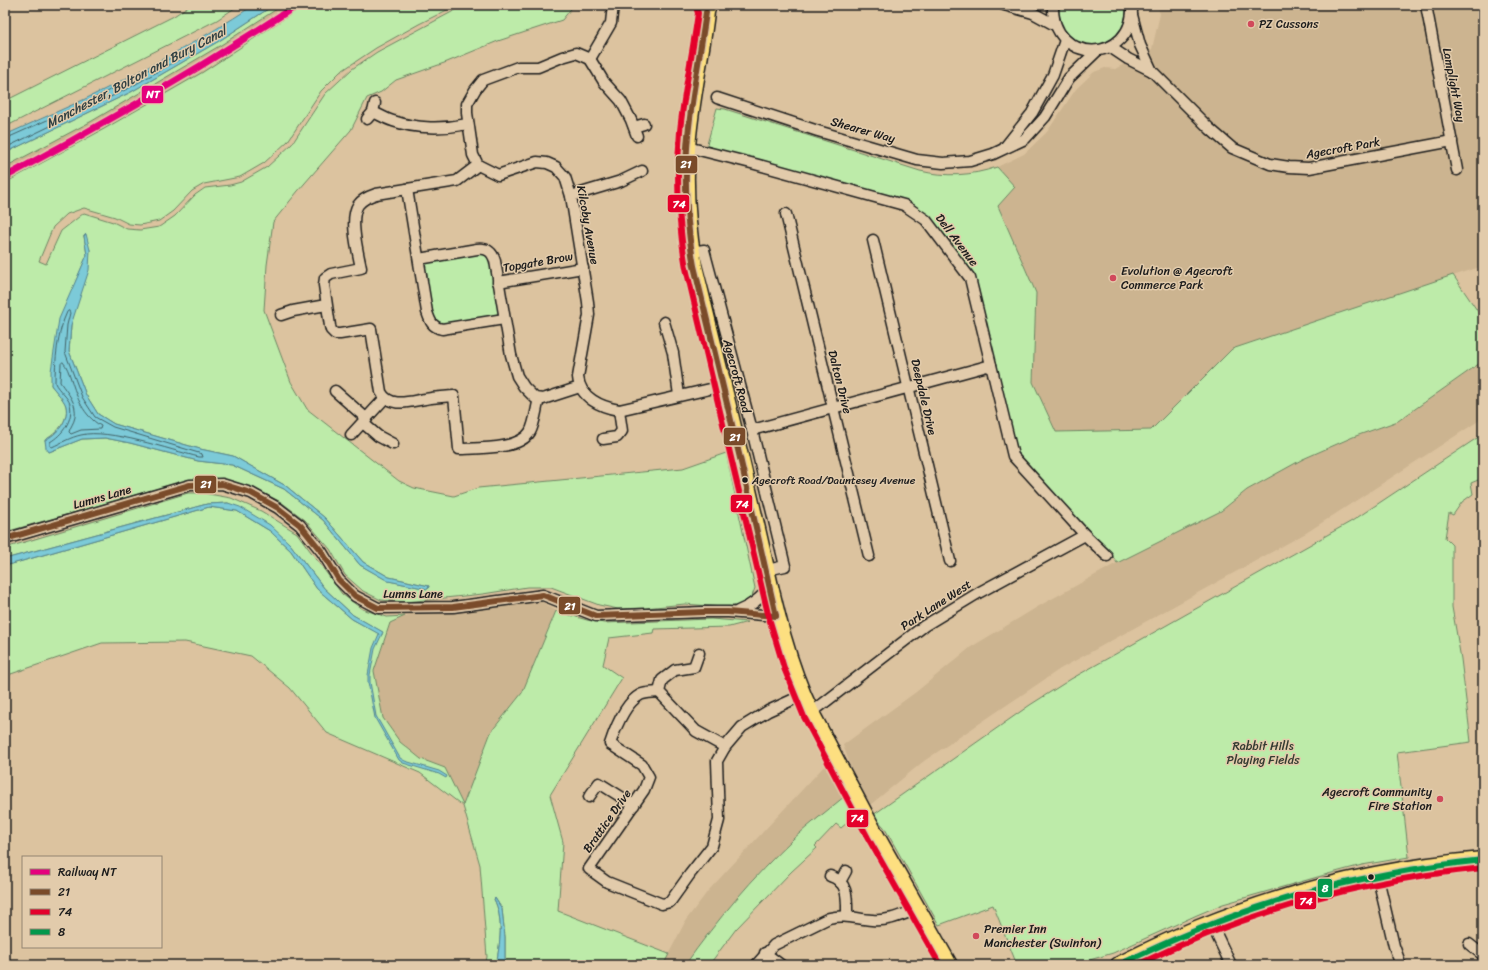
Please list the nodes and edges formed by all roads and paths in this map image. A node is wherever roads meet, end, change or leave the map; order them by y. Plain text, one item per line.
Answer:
1 (613, 5) edge
2 (1004, 5) edge
3 (1053, 5) edge
4 (1426, 5) edge
5 (706, 7) edge
6 (1132, 10) edge
7 (1055, 25) junction
8 (1065, 40) junction
9 (1110, 47) junction
10 (1097, 51) junction
11 (590, 59) junction
12 (1152, 71) junction
13 (717, 98) dead end
14 (372, 111) dead end
15 (468, 124) junction
16 (644, 124) dead end
17 (1452, 141) junction
18 (687, 147) junction
19 (1004, 149) junction
20 (478, 164) junction
21 (1457, 170) dead end
22 (643, 171) dead end
23 (407, 189) junction
24 (571, 196) junction
25 (786, 214) dead end
26 (874, 240) dead end
27 (691, 252) junction
28 (418, 259) junction
29 (583, 268) junction
30 (498, 282) junction
31 (326, 305) junction
32 (281, 315) dead end
33 (504, 319) junction
34 (664, 322) dead end
35 (991, 365) junction
36 (722, 386) junction
37 (580, 387) junction
38 (909, 388) junction
39 (335, 391) dead end
40 (679, 395) junction
41 (385, 398) junction
42 (539, 399) junction
43 (833, 408) junction
44 (619, 410) junction
45 (365, 421) junction
46 (752, 430) junction
47 (351, 435) dead end
48 (603, 439) dead end
49 (393, 444) dead end
50 (1085, 535) junction
51 (5, 539) edge
52 (869, 556) dead end
53 (1107, 556) dead end
54 (950, 561) dead end
55 (767, 570) junction
56 (770, 587) junction
57 (734, 612) junction
58 (776, 616) junction
59 (699, 653) dead end
60 (659, 692) junction
61 (803, 695) junction
62 (811, 713) junction
63 (725, 747) junction
64 (589, 797) dead end
65 (634, 805) junction
66 (1483, 860) edge
67 (846, 872) dead end
68 (1377, 874) junction
69 (830, 876) dead end
70 (840, 882) junction
71 (918, 909) junction
72 (847, 916) junction
73 (1210, 923) junction
74 (1469, 944) dead end
75 (765, 953) junction
76 (1483, 955) edge
77 (1144, 960) edge
78 (756, 965) edge
79 (781, 965) edge
80 (949, 965) edge
81 (1119, 965) edge
82 (1230, 965) edge
83 (1401, 965) edge

1 - 11 street
2 - 7 street
3 - 7 street
4 - 17 street, Lamplight Way
5 - 18 main road, Agecroft Road
6 - 9 street
6 - 12 street
7 - 8 street
8 - 10 street
8 - 19 street
9 - 10 street
9 - 12 street
10 - 19 street, Shearer Way
11 - 15 street
11 - 16 street
12 - 17 street, Agecroft Park
13 - 19 street, Shearer Way
14 - 15 street
15 - 20 street
17 - 21 street, Lamplight Way
18 - 27 main road, Agecroft Road
18 - 35 street, Dell Avenue
20 - 23 street
20 - 24 street, Kilcoby Avenue
22 - 24 street
23 - 28 street
23 - 31 street
24 - 29 street, Kilcoby Avenue
25 - 43 street, Dalton Drive
26 - 38 street, Deepdale Drive
27 - 36 main road, Agecroft Road
27 - 46 street, Agecroft Road
28 - 30 street
28 - 33 street
29 - 30 street, Topgate Brow
29 - 37 street, Kilcoby Avenue
30 - 33 street
31 - 32 street
31 - 41 street
33 - 42 street
34 - 40 street
35 - 38 street
35 - 50 street, Dell Avenue
36 - 40 street
36 - 55 main road, Agecroft Road
37 - 42 street
37 - 44 street
38 - 43 street
38 - 54 street, Deepdale Drive
39 - 45 street
40 - 44 street
41 - 42 street
41 - 45 street
43 - 46 street
43 - 52 street, Dalton Drive
44 - 48 street
45 - 47 street
45 - 49 street
46 - 55 street, Agecroft Road
50 - 53 street, Dell Avenue
50 - 62 street, Park Lane West
51 - 57 street, Lumns Lane
55 - 56 main road, Agecroft Road
56 - 57 street
56 - 58 main road, Agecroft Road
57 - 58 street, Lumns Lane
58 - 61 main road, Agecroft Road
59 - 60 street
60 - 63 street
60 - 65 street, Brattice Drive
61 - 62 main road, Agecroft Road
61 - 63 street, Brattice Drive
62 - 71 main road, Agecroft Road
63 - 65 street, Brattice Drive
64 - 65 street
66 - 68 main road
67 - 70 street
68 - 73 main road
68 - 83 street
69 - 70 street
70 - 72 street
71 - 72 street
71 - 80 main road, Agecroft Road
72 - 75 street
73 - 77 main road
73 - 82 street
74 - 76 street
75 - 78 street
75 - 79 street
77 - 81 main road

